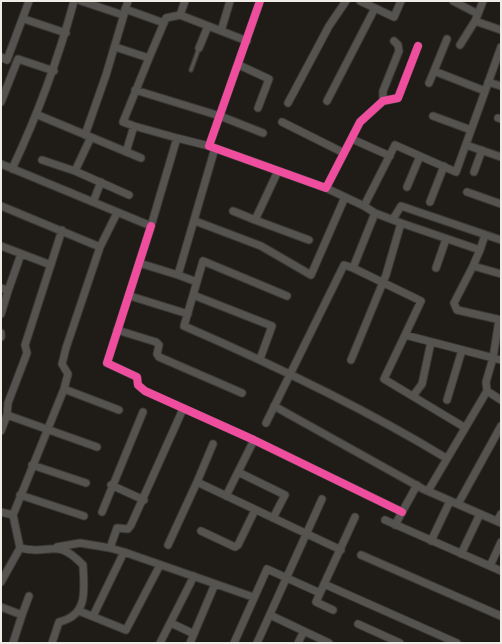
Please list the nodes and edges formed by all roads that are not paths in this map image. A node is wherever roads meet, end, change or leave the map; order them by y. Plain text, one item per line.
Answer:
1 (29, 1) edge
2 (74, 1) edge
3 (81, 1) edge
4 (128, 1) edge
5 (185, 1) edge
6 (230, 1) edge
7 (260, 1) edge
8 (346, 1) edge
9 (360, 1) edge
10 (401, 1) edge
11 (453, 1) edge
12 (483, 1) edge
13 (375, 8) junction
14 (124, 12) junction
15 (180, 15) junction
16 (477, 17) junction
17 (27, 20) dead end
18 (164, 23) junction
19 (208, 26) junction
20 (501, 30) edge
21 (221, 31) junction
22 (66, 33) junction
23 (447, 39) dead end
24 (247, 41) junction
25 (394, 42) dead end
26 (460, 44) dead end
27 (418, 46) dead end
28 (115, 47) junction
29 (501, 47) edge
30 (199, 48) joint
31 (1, 58) edge
32 (149, 58) junction
33 (239, 65) junction
34 (191, 70) dead end
35 (434, 71) junction
36 (54, 72) junction
37 (488, 82) junction
38 (429, 83) dead end
39 (501, 86) edge
40 (135, 90) junction
41 (485, 91) junction
42 (327, 101) dead end
43 (382, 101) junction
44 (1, 102) edge
45 (288, 103) dead end
46 (258, 108) dead end
47 (38, 115) junction
48 (220, 116) junction
49 (433, 116) dead end
50 (282, 122) dead end
51 (134, 126) junction
52 (471, 130) junction
53 (263, 133) dead end
54 (88, 136) junction
55 (177, 138) junction
56 (352, 138) junction
57 (466, 144) junction
58 (212, 147) junction
59 (482, 150) junction
60 (126, 152) junction
61 (344, 153) junction
62 (390, 156) junction
63 (420, 156) junction
64 (501, 157) edge
65 (141, 158) dead end
66 (42, 160) dead end
67 (2, 164) edge
68 (444, 166) junction
69 (12, 169) junction
70 (278, 170) junction
71 (75, 171) junction
72 (474, 172) dead end
73 (101, 182) junction
74 (408, 187) dead end
75 (326, 188) junction
76 (467, 192) dead end
77 (129, 195) dead end
78 (345, 197) junction
79 (93, 202) junction
80 (430, 202) dead end
81 (501, 204) edge
82 (1, 206) edge
83 (364, 206) junction
84 (233, 211) dead end
85 (117, 213) junction
86 (375, 213) junction
87 (393, 219) junction
88 (255, 220) junction
89 (195, 221) junction
90 (401, 223) junction
91 (151, 226) junction
92 (62, 230) junction
93 (485, 235) junction
94 (446, 239) junction
95 (309, 240) dead end
96 (501, 240) edge
97 (1, 246) edge
98 (100, 247) junction
99 (480, 250) junction
100 (21, 254) junction
101 (139, 263) junction
102 (51, 265) junction
103 (473, 266) junction
104 (353, 268) junction
105 (436, 268) dead end
106 (501, 274) edge
107 (178, 275) junction
108 (197, 282) junction
109 (383, 283) junction
110 (4, 290) edge
111 (194, 295) junction
112 (130, 296) junction
113 (287, 296) dead end
114 (1, 314) edge
115 (188, 314) junction
116 (500, 320) edge
117 (117, 330) junction
118 (1, 333) edge
119 (405, 335) junction
120 (1, 336) edge
121 (431, 342) junction
122 (462, 350) junction
123 (493, 358) junction
124 (260, 359) junction
125 (351, 360) dead end
126 (501, 360) edge
127 (290, 372) junction
128 (64, 389) junction
129 (487, 391) junction
130 (242, 393) dead end
131 (414, 396) junction
132 (447, 400) dead end
133 (501, 400) edge
134 (274, 406) junction
135 (184, 409) junction
136 (119, 410) dead end
137 (143, 412) dead end
138 (7, 415) junction
139 (266, 423) dead end
140 (501, 426) edge
141 (464, 427) junction
142 (47, 428) junction
143 (1, 430) edge
144 (254, 440) junction
145 (212, 444) dead end
146 (97, 447) dead end
147 (446, 458) junction
148 (32, 465) junction
149 (238, 472) junction
150 (197, 482) junction
151 (86, 483) dead end
152 (417, 485) junction
153 (111, 486) junction
154 (428, 491) junction
155 (20, 495) junction
156 (226, 496) junction
157 (322, 499) dead end
158 (144, 500) junction
159 (450, 501) junction
160 (458, 504) junction
161 (255, 510) junction
162 (1, 512) edge
163 (102, 512) dead end
164 (402, 512) junction
165 (13, 514) junction
166 (480, 514) junction
167 (501, 514) edge
168 (84, 516) dead end
169 (356, 517) dead end
170 (273, 518) junction
171 (385, 520) dead end
172 (499, 522) edge
173 (395, 525) junction
174 (201, 531) dead end
175 (306, 534) junction
176 (431, 541) junction
177 (501, 542) edge
178 (168, 545) dead end
179 (56, 547) junction
180 (20, 548) junction
181 (110, 548) junction
182 (341, 550) junction
183 (124, 552) junction
184 (461, 554) junction
185 (361, 556) dead end
186 (160, 565) junction
187 (490, 566) junction
188 (501, 571) edge
189 (194, 576) junction
190 (287, 578) junction
191 (1, 582) edge
192 (216, 584) junction
193 (324, 584) junction
194 (320, 593) junction
195 (29, 596) dead end
196 (253, 596) junction
197 (1, 607) edge
198 (332, 610) dead end
199 (78, 611) junction
200 (22, 615) junction
201 (270, 615) junction
202 (93, 616) junction
203 (501, 616) edge
204 (171, 623) junction
205 (358, 624) dead end
206 (304, 631) junction
207 (194, 634) junction
208 (13, 643) edge
209 (52, 643) edge
210 (160, 643) edge
211 (190, 643) edge
212 (234, 643) edge
213 (257, 643) edge
214 (298, 643) edge
215 (329, 643) edge
216 (400, 643) edge
217 (457, 643) edge

1 - 31 street
2 - 22 street
3 - 14 street
4 - 14 street
5 - 15 street
6 - 21 street
7 - 24 street
8 - 45 street
9 - 13 street
10 - 13 street
11 - 16 street
12 - 16 street
13 - 42 street
14 - 18 street
14 - 28 street
15 - 18 street
15 - 19 street
16 - 20 street
16 - 26 street
17 - 22 street
18 - 32 street
19 - 21 street
19 - 30 street
21 - 24 street
22 - 36 street
23 - 35 street
24 - 33 street
25 - 43 street
27 - 43 street
28 - 32 street
28 - 54 street
29 - 37 street
30 - 34 lane
32 - 40 street
33 - 46 street
33 - 48 street
35 - 38 street
35 - 41 street
36 - 44 street
36 - 47 street
37 - 39 street
37 - 41 street
40 - 48 street
40 - 51 street
41 - 52 street
43 - 56 street
47 - 54 street
47 - 69 street
48 - 53 street
48 - 58 street
49 - 52 street
50 - 61 street
51 - 55 street
51 - 60 street
52 - 57 street
54 - 60 street
54 - 71 street
55 - 58 street
55 - 91 street
56 - 61 street
56 - 62 street
57 - 59 street
57 - 68 street
58 - 70 street
58 - 89 street
59 - 64 street
59 - 72 street
60 - 65 street
61 - 75 street
62 - 63 street
62 - 83 street
63 - 68 street
63 - 74 street
66 - 71 street
67 - 69 street
68 - 80 street
69 - 79 street
70 - 75 street
70 - 88 street
71 - 73 street
73 - 77 street
73 - 79 street
75 - 78 street
76 - 81 street
78 - 83 street
78 - 89 street
79 - 85 street
82 - 92 street
83 - 86 street
84 - 88 street
85 - 91 street
85 - 98 street
86 - 87 street
86 - 104 street
87 - 90 street
87 - 93 street
88 - 95 street
89 - 107 street
90 - 94 street
90 - 109 street
91 - 101 street
92 - 98 street
92 - 102 street
93 - 96 street
93 - 99 street
94 - 99 street
94 - 105 street
97 - 100 street
98 - 128 street
99 - 103 street
100 - 102 street
100 - 110 street
101 - 107 street
101 - 112 street
102 - 138 street
103 - 106 street
103 - 116 street
104 - 109 street
104 - 127 street
107 - 108 street
108 - 111 street
108 - 113 street
109 - 119 street
109 - 125 street
110 - 114 street
111 - 115 street
111 - 124 street
112 - 115 street
112 - 117 street
115 - 124 street
116 - 123 street
117 - 130 street
117 - 135 street
118 - 120 street
119 - 121 street
119 - 131 street
121 - 122 street
121 - 131 street
122 - 123 street
122 - 132 street
123 - 126 street
123 - 129 street
124 - 127 street
127 - 134 street
127 - 147 street
128 - 136 street
128 - 142 street
129 - 133 street
129 - 141 street
131 - 141 street
134 - 139 street
134 - 152 street
135 - 144 street
135 - 158 street
137 - 153 street
138 - 142 street
138 - 143 street
140 - 160 street
141 - 147 street
142 - 146 street
142 - 148 street
144 - 149 street
144 - 164 street
145 - 150 street
147 - 154 street
148 - 151 street
148 - 155 street
149 - 156 street
149 - 170 street
150 - 156 street
150 - 178 street
152 - 154 street
152 - 164 street
153 - 158 street
153 - 163 street
154 - 159 street
155 - 165 street
155 - 168 street
156 - 161 street
157 - 175 street
158 - 181 street
159 - 160 street
159 - 176 street
160 - 166 street
161 - 170 street
161 - 174 street
162 - 165 street
164 - 173 street
165 - 180 street
166 - 172 street
166 - 184 street
167 - 172 street
169 - 182 street
170 - 175 street
171 - 173 street
173 - 176 street
175 - 182 street
175 - 190 street
176 - 184 street
177 - 187 street
179 - 180 street
179 - 181 street
179 - 199 street
180 - 191 street
181 - 183 street
182 - 193 street
183 - 186 street
183 - 202 street
184 - 187 street
185 - 203 street
186 - 189 street
186 - 202 street
187 - 188 street
189 - 192 street
189 - 204 street
190 - 194 street
190 - 196 street
190 - 201 street
192 - 196 street
192 - 207 street
193 - 194 street
193 - 217 street
194 - 198 street
195 - 200 street
196 - 212 street
197 - 200 street
199 - 202 street
199 - 209 street
200 - 208 street
201 - 206 street
201 - 213 street
204 - 207 street
204 - 210 street
205 - 216 street
206 - 214 street
206 - 215 street
207 - 211 street

